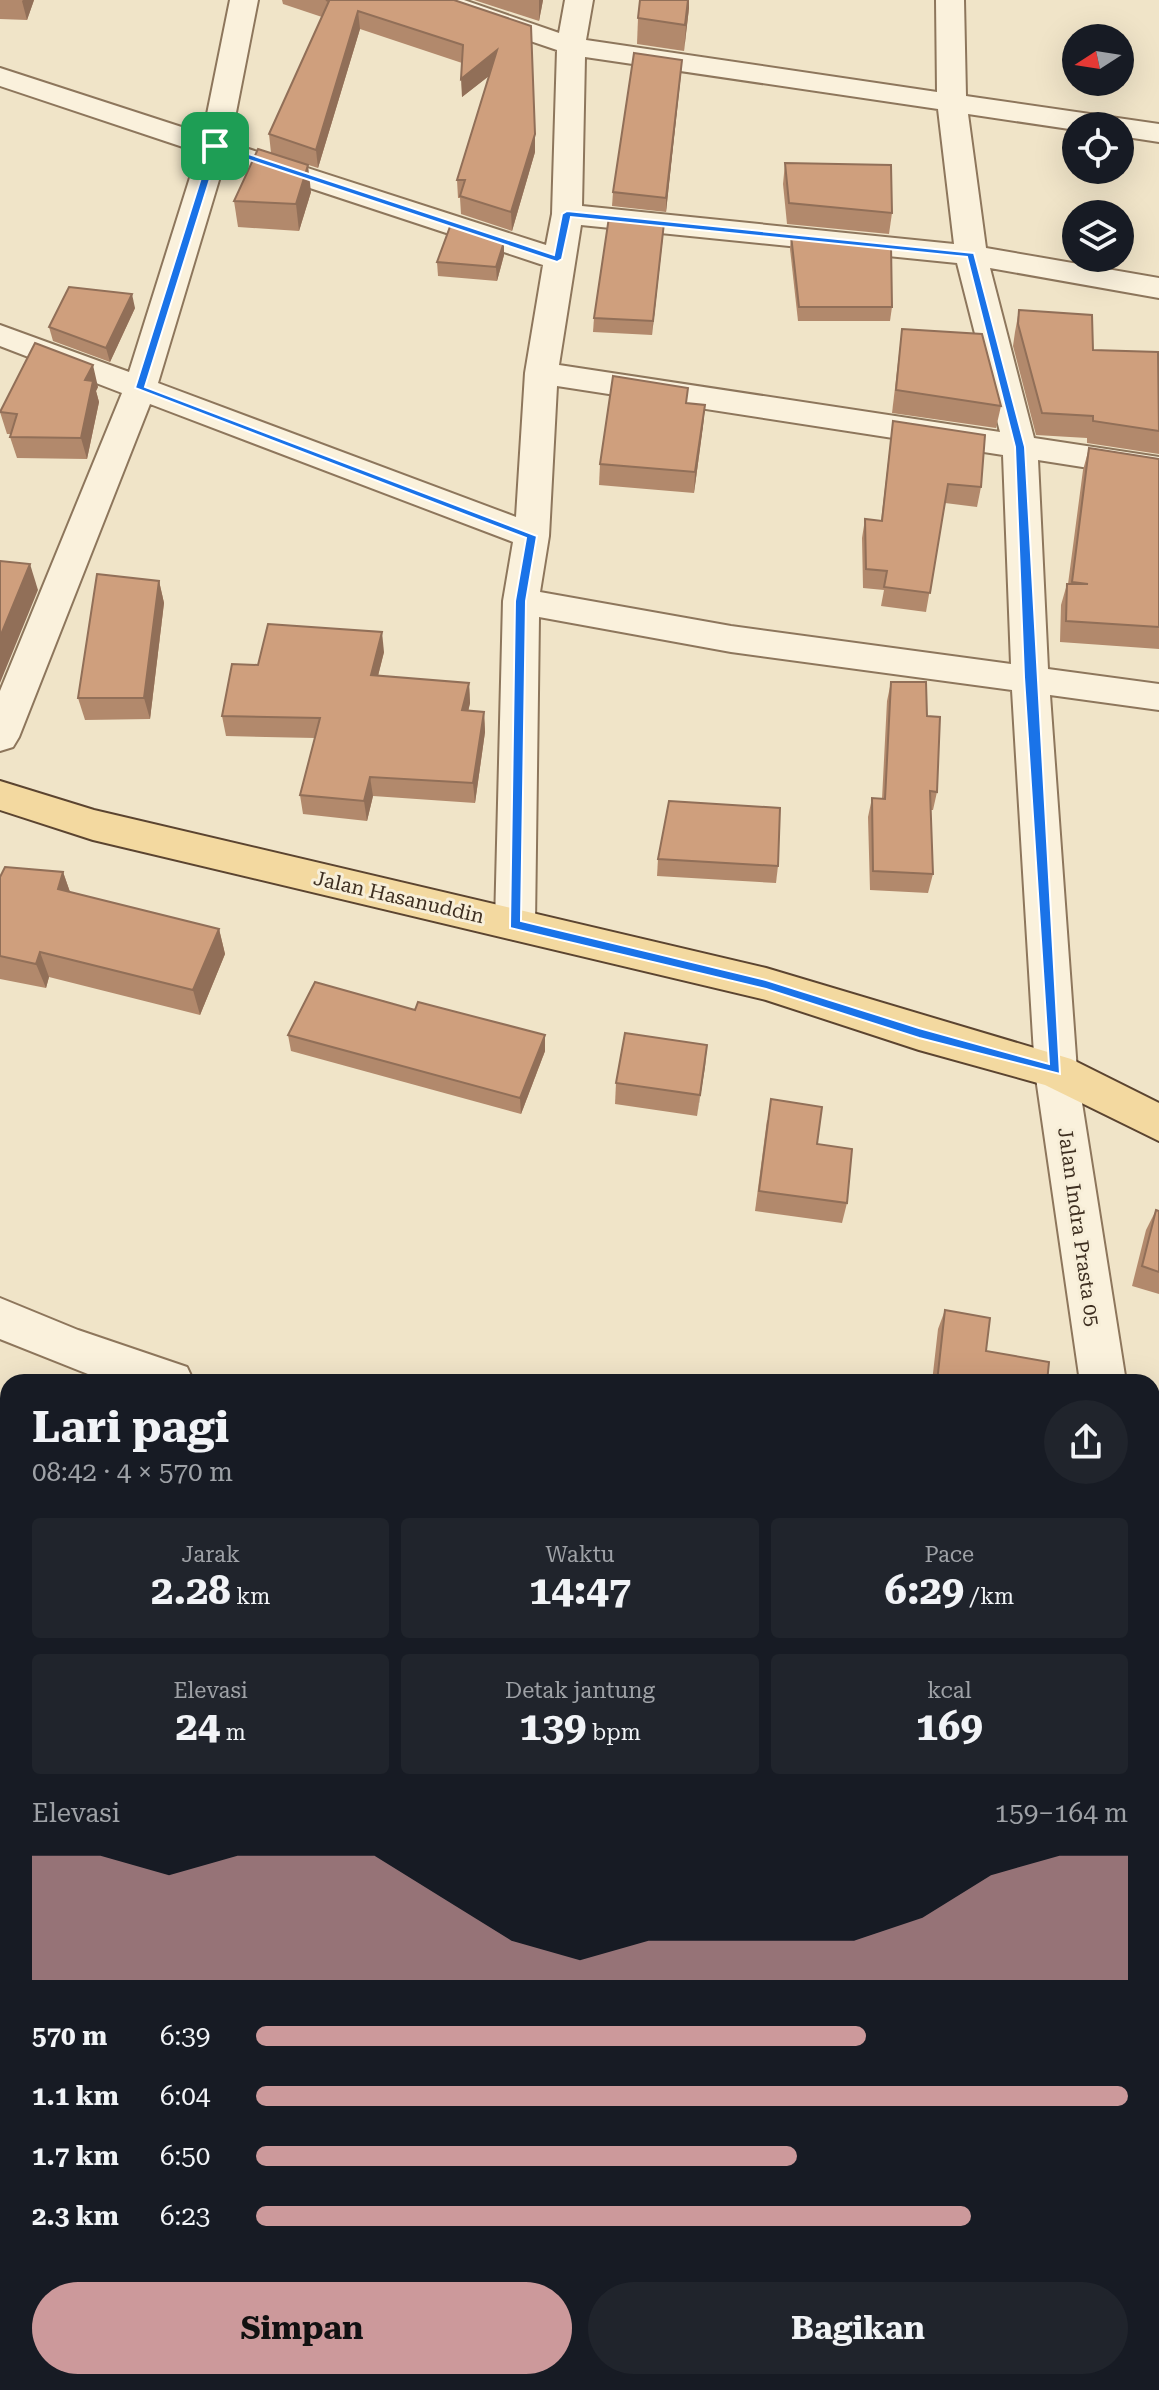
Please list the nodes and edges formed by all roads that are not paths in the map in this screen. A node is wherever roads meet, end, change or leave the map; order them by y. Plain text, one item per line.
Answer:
1 (244, 0) edge
2 (437, 0) edge
3 (579, 0) edge
4 (950, 0) edge
5 (571, 46) junction
6 (0, 77) edge
7 (952, 103) junction
8 (1062, 119) edge
9 (1134, 129) edge
10 (1159, 133) edge
11 (215, 146) junction
12 (567, 214) junction
13 (971, 255) junction
14 (557, 259) junction
15 (1159, 288) edge
16 (0, 335) edge
17 (541, 373) junction
18 (140, 388) junction
19 (1020, 447) junction
20 (1159, 468) edge
21 (532, 536) junction
22 (521, 601) junction
23 (1030, 677) junction
24 (1159, 697) edge
25 (0, 737) edge
26 (0, 795) edge
27 (515, 924) junction
28 (1056, 1071) junction
29 (1159, 1123) edge
30 (0, 1318) edge
31 (147, 1374) edge
32 (1102, 1374) edge

1 - 11 street
2 - 5 street
3 - 5 street
4 - 7 street, Jalan Indra Prasta 05
5 - 7 street
5 - 12 street
6 - 11 street
7 - 8 street
7 - 13 street, Jalan Indra Prasta 05
9 - 10 street
11 - 14 street
11 - 18 street
12 - 13 street
12 - 14 street
13 - 15 street
13 - 19 street, Jalan Indra Prasta 05
14 - 17 street
16 - 18 street
17 - 19 street
17 - 21 street
18 - 21 street
18 - 25 street
19 - 20 street
19 - 23 street, Jalan Indra Prasta 05
21 - 22 street
22 - 23 street
22 - 27 street
23 - 24 street
23 - 28 street, Jalan Indra Prasta 05
26 - 27 main road, Jalan Hasanuddin
27 - 28 main road, Jalan Hasanuddin
28 - 29 main road, Jalan Hasanuddin
28 - 32 street, Jalan Indra Prasta 05
30 - 31 street

